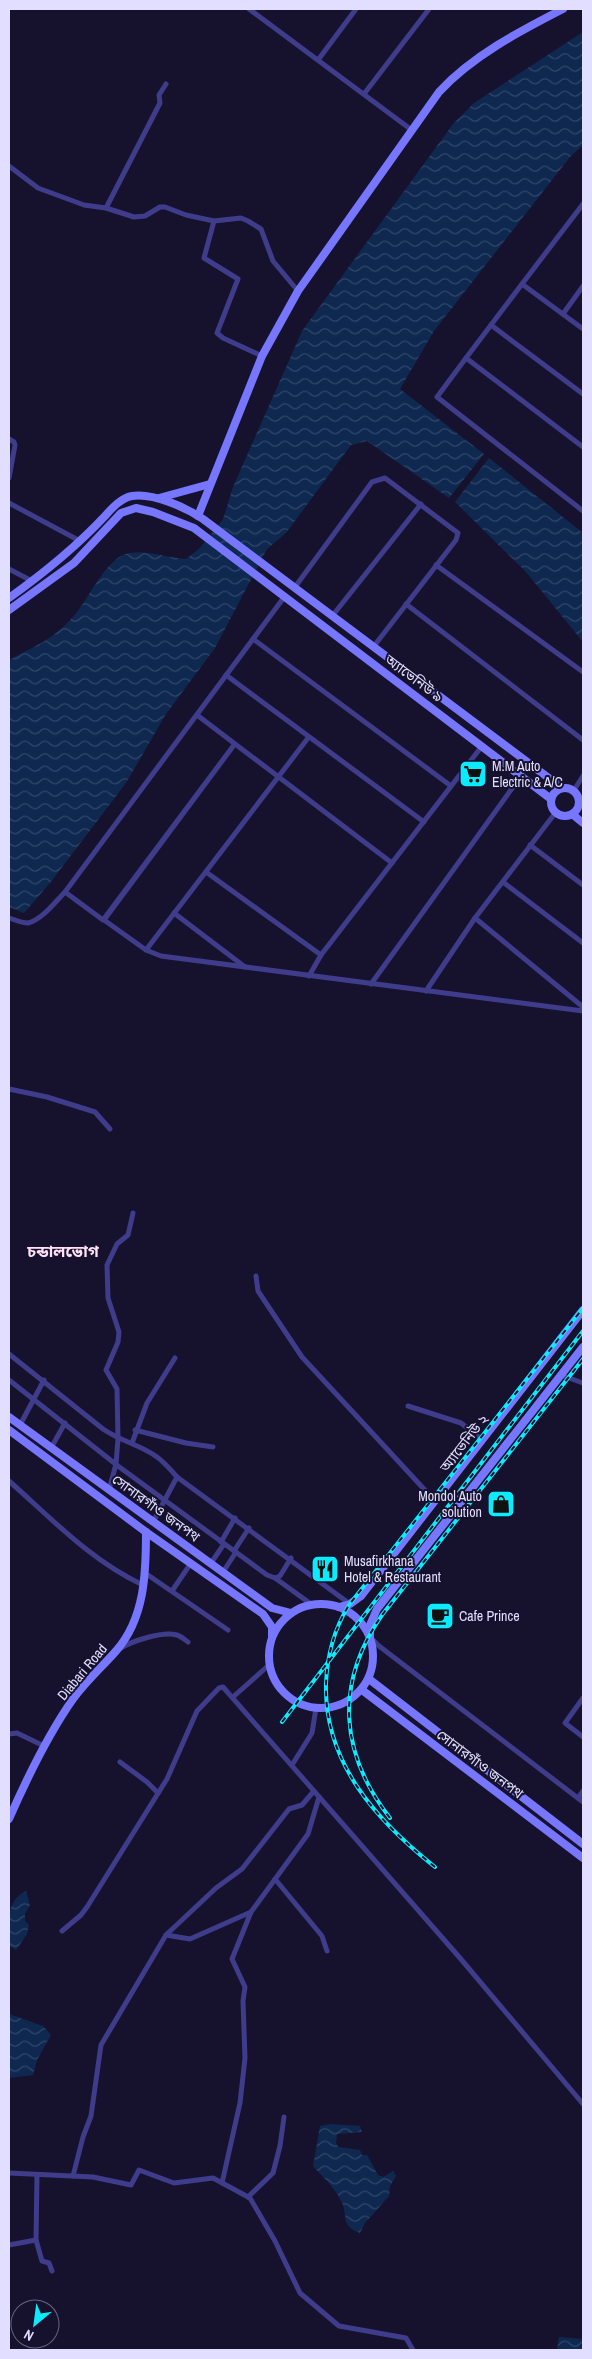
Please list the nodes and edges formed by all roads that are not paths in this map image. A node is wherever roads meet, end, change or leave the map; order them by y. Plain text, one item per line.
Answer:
1 (250, 9) edge
2 (356, 9) edge
3 (429, 9) edge
4 (563, 9) edge
5 (318, 60) junction
6 (166, 84) dead end
7 (364, 94) junction
8 (413, 131) junction
9 (9, 166) edge
10 (583, 204) edge
11 (106, 208) junction
12 (214, 221) junction
13 (522, 284) junction
14 (583, 286) edge
15 (298, 290) junction
16 (563, 314) junction
17 (491, 325) junction
18 (583, 329) edge
19 (262, 356) junction
20 (466, 358) junction
21 (583, 394) edge
22 (9, 439) edge
23 (583, 447) edge
24 (9, 478) edge
25 (210, 484) junction
26 (155, 499) junction
27 (9, 503) edge
28 (421, 504) junction
29 (583, 511) edge
30 (201, 518) junction
31 (80, 541) junction
32 (436, 565) junction
33 (9, 569) edge
34 (286, 580) junction
35 (32, 581) junction
36 (295, 587) junction
37 (278, 590) junction
38 (285, 596) junction
39 (9, 598) edge
40 (406, 604) junction
41 (9, 610) edge
42 (333, 615) junction
43 (253, 639) junction
44 (374, 646) junction
45 (583, 672) edge
46 (226, 676) junction
47 (197, 715) junction
48 (308, 738) junction
49 (583, 740) edge
50 (234, 745) junction
51 (482, 746) junction
52 (521, 776) junction
53 (583, 776) edge
54 (279, 777) junction
55 (452, 786) junction
56 (562, 788) junction
57 (574, 790) junction
58 (551, 799) junction
59 (193, 801) junction
60 (581, 804) edge
61 (556, 812) junction
62 (572, 814) junction
63 (424, 822) junction
64 (583, 823) edge
65 (530, 845) junction
66 (392, 862) junction
67 (206, 872) junction
68 (503, 882) junction
69 (583, 885) edge
70 (65, 892) junction
71 (174, 913) junction
72 (9, 918) edge
73 (475, 918) junction
74 (583, 944) edge
75 (146, 950) junction
76 (321, 955) junction
77 (246, 967) junction
78 (309, 976) junction
79 (371, 984) junction
80 (426, 991) junction
81 (583, 1007) edge
82 (583, 1011) edge
83 (9, 1089) edge
84 (110, 1129) dead end
85 (132, 1213) dead end
86 (256, 1276) dead end
87 (583, 1310) edge
88 (583, 1347) edge
89 (9, 1354) edge
90 (175, 1358) dead end
91 (561, 1375) junction
92 (9, 1380) edge
93 (44, 1380) junction
94 (583, 1383) edge
95 (34, 1399) junction
96 (408, 1406) dead end
97 (9, 1417) edge
98 (65, 1423) junction
99 (20, 1425) junction
100 (9, 1430) edge
101 (135, 1430) junction
102 (118, 1439) junction
103 (482, 1440) junction
104 (132, 1443) junction
105 (213, 1447) dead end
106 (51, 1448) junction
107 (116, 1464) junction
108 (177, 1476) junction
109 (9, 1481) edge
110 (109, 1490) junction
111 (103, 1500) junction
112 (164, 1500) junction
113 (435, 1501) junction
114 (235, 1518) junction
115 (153, 1522) junction
116 (249, 1528) junction
117 (146, 1532) junction
118 (223, 1543) junction
119 (235, 1552) junction
120 (291, 1558) junction
121 (191, 1563) junction
122 (211, 1563) junction
123 (223, 1572) junction
124 (145, 1573) junction
125 (275, 1578) junction
126 (143, 1585) junction
127 (172, 1591) junction
128 (311, 1604) junction
129 (350, 1604) junction
130 (339, 1606) junction
131 (291, 1613) junction
132 (228, 1630) dead end
133 (272, 1637) junction
134 (370, 1637) junction
135 (188, 1642) dead end
136 (116, 1651) junction
137 (269, 1665) junction
138 (369, 1679) junction
139 (362, 1690) junction
140 (233, 1697) junction
141 (583, 1698) edge
142 (316, 1708) junction
143 (9, 1734) edge
144 (583, 1737) edge
145 (44, 1746) junction
146 (120, 1762) dead end
147 (292, 1765) junction
148 (583, 1790) edge
149 (314, 1791) junction
150 (158, 1794) junction
151 (319, 1797) junction
152 (578, 1798) junction
153 (583, 1802) edge
154 (9, 1820) edge
155 (583, 1844) edge
156 (583, 1858) edge
157 (275, 1879) junction
158 (252, 1912) junction
159 (62, 1931) dead end
160 (166, 1935) junction
161 (327, 1951) dead end
162 (583, 2104) edge
163 (284, 2117) dead end
164 (9, 2173) edge
165 (37, 2175) junction
166 (73, 2176) junction
167 (222, 2183) junction
168 (248, 2197) junction
169 (36, 2240) junction
170 (9, 2245) edge
171 (52, 2271) dead end
172 (413, 2350) edge

1 - 5 street
2 - 5 street
3 - 7 street
4 - 8 street
5 - 7 street
6 - 11 street
7 - 8 street
8 - 15 street
9 - 11 street
10 - 13 street
11 - 12 street
12 - 15 street
12 - 19 street
13 - 16 street
13 - 17 street
14 - 16 street
15 - 19 street
16 - 18 street
17 - 20 street
17 - 21 street
19 - 25 street
20 - 23 street
20 - 29 street
22 - 24 street
25 - 26 street
25 - 30 street
26 - 30 street, অ্যাভেনিউ ৯
26 - 31 street
27 - 31 street
28 - 32 street
28 - 36 street
28 - 42 street
30 - 34 street, অ্যাভেনিউ ৯
31 - 35 street
32 - 40 street
32 - 45 street
33 - 35 street
34 - 36 street, অ্যাভেনিউ ৯
34 - 37 street
35 - 39 street
36 - 42 street, অ্যাভেনিউ ৯
37 - 38 street, অ্যাভেনিউ ৯
37 - 41 street, অ্যাভেনিউ ৯
38 - 43 street
38 - 51 street, অ্যাভেনিউ ৯
40 - 44 street
40 - 49 street
42 - 44 street, অ্যাভেনিউ ৯
43 - 46 street
43 - 55 street
44 - 56 street, অ্যাভেনিউ ৯
46 - 47 street
46 - 48 street
47 - 50 street
47 - 70 street
48 - 54 street
48 - 63 street
50 - 54 street
50 - 59 street
51 - 52 street, অ্যাভেনিউ ৯
51 - 55 street
52 - 58 street, অ্যাভেনিউ ৯
52 - 79 street
53 - 57 street
54 - 66 street
54 - 67 street
55 - 63 street
56 - 57 street, অ্যাভেনিউ ৯
56 - 58 street
57 - 60 street
58 - 61 street
59 - 70 street
59 - 75 street
60 - 62 street
61 - 62 street
61 - 65 street
62 - 64 street
63 - 66 street
65 - 68 street
65 - 69 street
66 - 76 street
67 - 71 street
67 - 76 street
68 - 73 street
68 - 74 street
70 - 72 street
71 - 75 street
71 - 77 street
73 - 80 street
73 - 81 street
75 - 77 street
76 - 78 street
77 - 78 street
78 - 79 street
79 - 80 street
80 - 82 street
83 - 84 street
85 - 102 street
86 - 113 street
87 - 103 street, অ্যাভেনিউ ২
88 - 91 street
89 - 93 street
90 - 101 street
91 - 94 street
91 - 134 street
92 - 95 street
93 - 95 street
93 - 102 street
95 - 98 street
95 - 99 street
96 - 103 street
97 - 99 street, সোনারগাঁও জনপথ
98 - 106 street
98 - 107 street
99 - 106 street, সোনারগাঁও জনপথ
100 - 111 street, সোনারগাঁও জনপথ
101 - 104 street
101 - 105 street
102 - 104 street
102 - 107 street
103 - 113 street, অ্যাভেনিউ ২
104 - 108 street
106 - 110 street, সোনারগাঁও জনপথ
107 - 110 street
107 - 112 street
108 - 112 street
108 - 114 street
109 - 126 street
110 - 111 street
110 - 115 street, সোনারগাঁও জনপথ
111 - 117 street, সোনারগাঁও জনপথ
112 - 115 street
112 - 118 street
113 - 129 street, অ্যাভেনিউ ২
114 - 116 street
114 - 118 street
115 - 122 street, সোনারগাঁও জনপথ
116 - 119 street
116 - 120 street
117 - 121 street, সোনারগাঁও জনপথ
117 - 124 street, Diabari Road
118 - 119 street
118 - 122 street
119 - 123 street
119 - 125 street
120 - 125 street
120 - 129 street
121 - 127 street
121 - 133 street, সোনারগাঁও জনপথ
122 - 123 street, সোনারগাঁও জনপথ
123 - 131 street, সোনারগাঁও জনপথ
124 - 126 street, Diabari Road
124 - 127 street
125 - 128 street
126 - 136 street, Diabari Road
127 - 132 street
128 - 130 street, সোনারগাঁও জনপথ
128 - 131 street, সোনারগাঁও জনপথ
129 - 130 street
130 - 134 street
131 - 133 street, সোনারগাঁও জনপথ
133 - 137 street, সোনারগাঁও জনপথ
134 - 138 street
134 - 152 street
135 - 136 street
136 - 145 street, Diabari Road
137 - 140 street
137 - 142 street
138 - 139 street
138 - 155 street, সোনারগাঁও জনপথ
139 - 142 street
139 - 156 street, সোনারগাঁও জনপথ
140 - 147 street
140 - 150 street
141 - 144 street
142 - 147 street
143 - 145 street
145 - 154 street, Diabari Road
146 - 150 street
147 - 149 street
148 - 152 street
149 - 151 street
149 - 160 street
150 - 159 street
151 - 157 street
151 - 162 street
152 - 153 street
157 - 158 street
157 - 161 street
158 - 160 street
158 - 167 street
160 - 166 street
163 - 168 street
164 - 165 street
165 - 166 street
165 - 169 street
166 - 167 street
167 - 168 street
168 - 172 street
169 - 170 street
169 - 171 street

